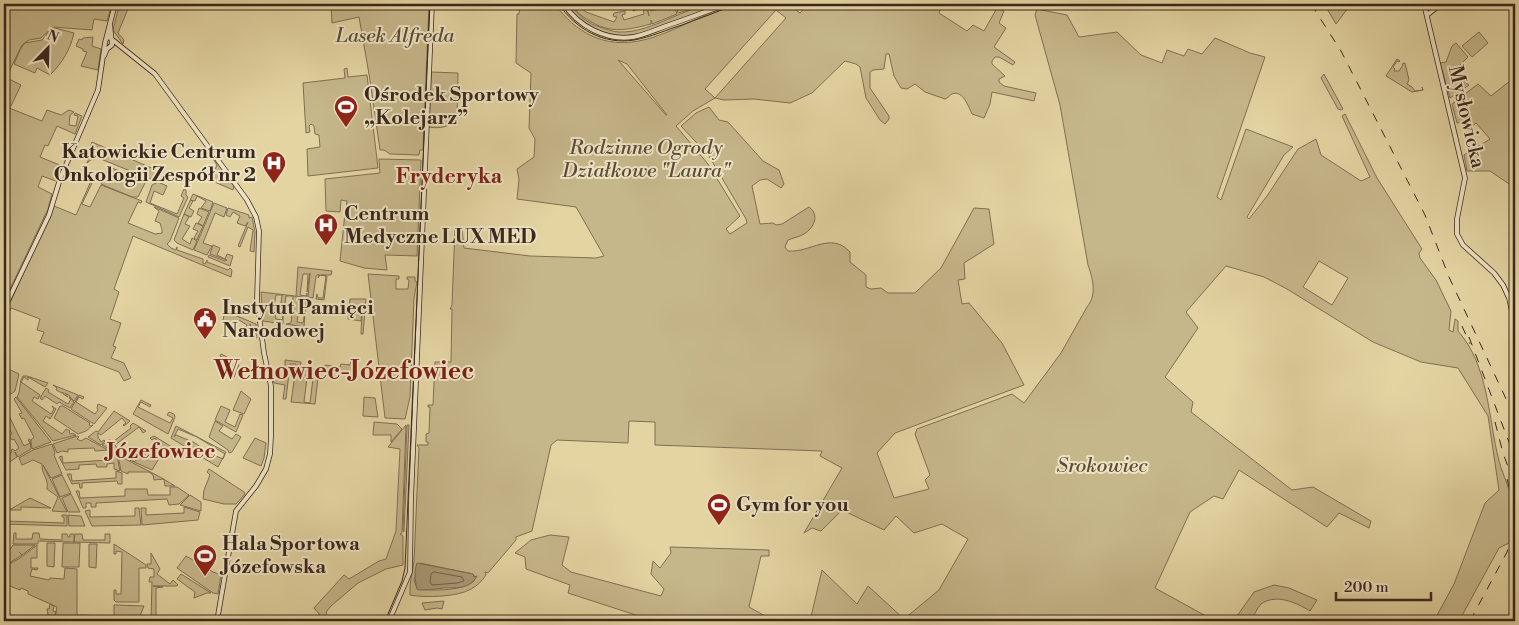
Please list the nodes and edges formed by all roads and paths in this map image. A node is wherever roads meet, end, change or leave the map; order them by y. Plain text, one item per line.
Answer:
1 (115, 4) edge
2 (432, 4) edge
3 (564, 4) edge
4 (727, 4) edge
5 (1424, 4) edge
6 (1441, 4) edge
7 (1427, 14) junction
8 (108, 39) junction
9 (111, 45) junction
10 (118, 45) junction
11 (104, 58) junction
12 (4, 309) edge
13 (1515, 325) edge
14 (217, 621) edge
15 (389, 621) edge

1 - 8 street
2 - 15 street
3 - 4 street
5 - 7 street
6 - 7 street
7 - 13 street, Mysłowicka
8 - 9 street
8 - 10 street
8 - 11 street
9 - 10 street
9 - 11 street
10 - 14 street
11 - 12 street

